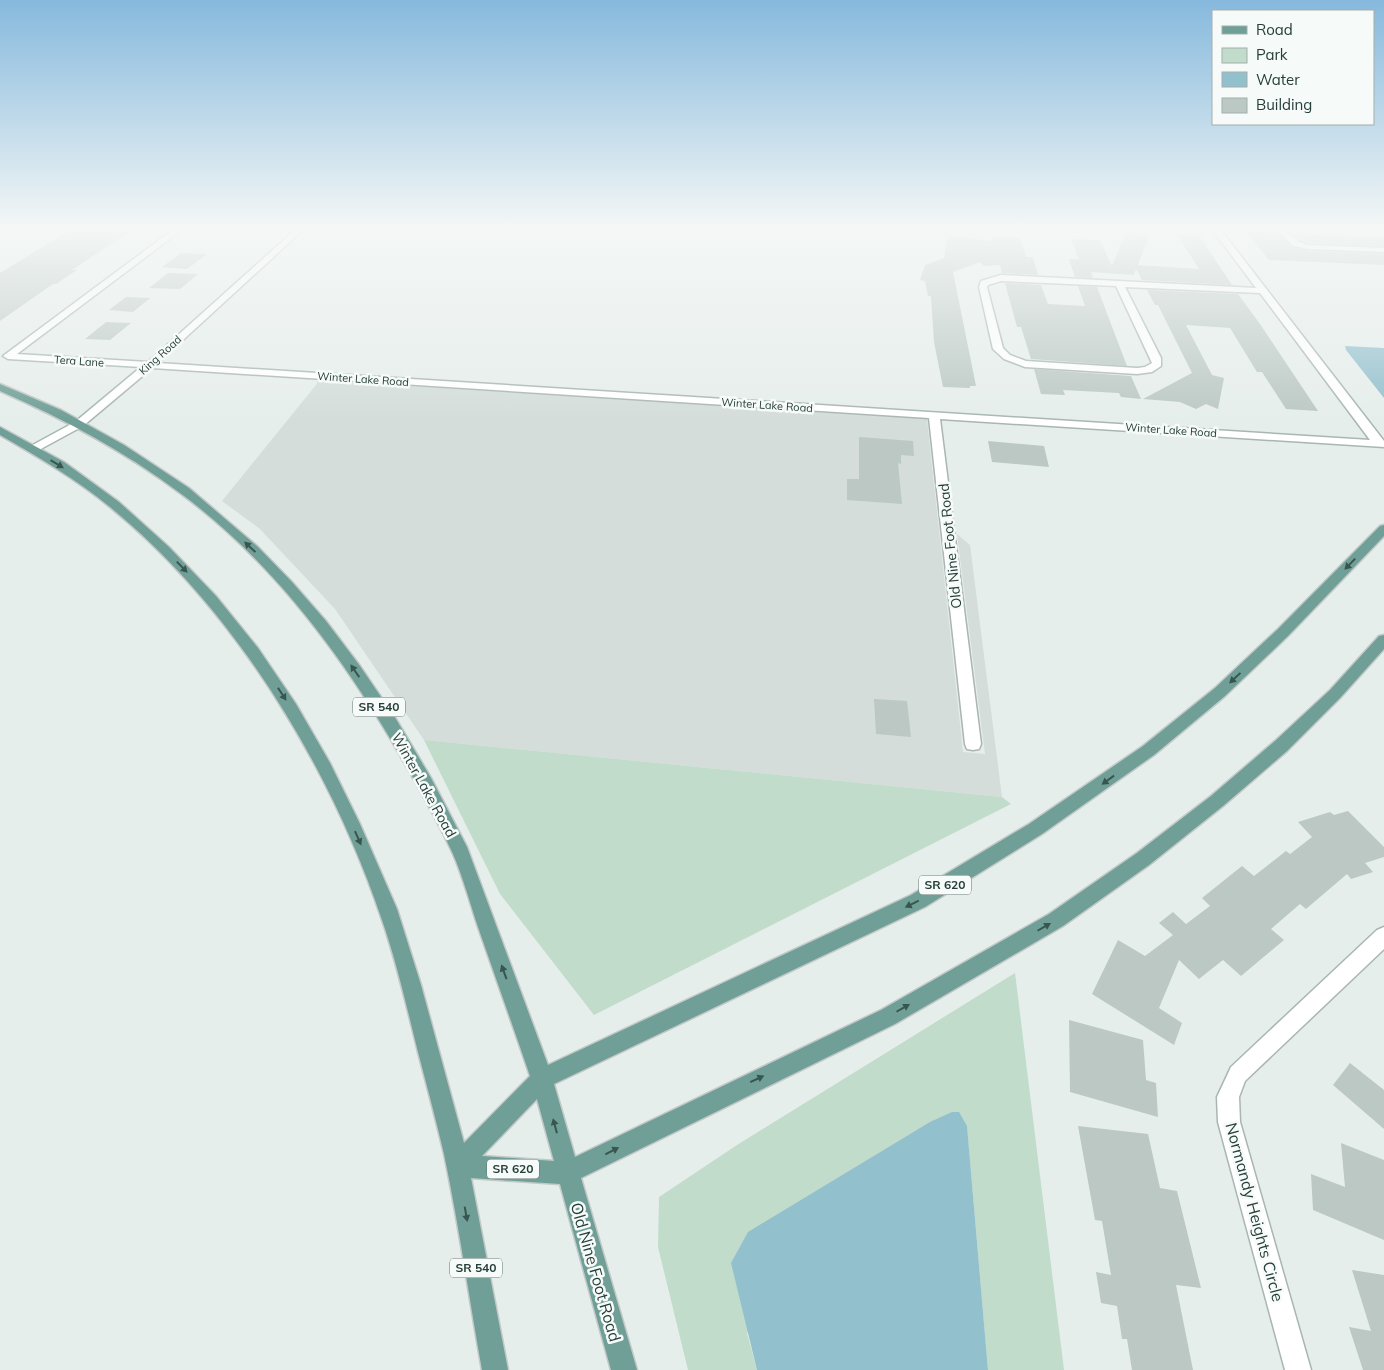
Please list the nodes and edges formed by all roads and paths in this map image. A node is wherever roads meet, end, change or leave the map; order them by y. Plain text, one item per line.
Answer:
1 (93, 293) edge
2 (229, 293) edge
3 (984, 293) edge
4 (1123, 293) edge
5 (1265, 293) edge
6 (150, 365) junction
7 (0, 387) edge
8 (934, 415) junction
9 (80, 424) junction
10 (0, 430) edge
11 (1382, 444) edge
12 (33, 449) junction
13 (1384, 529) edge
14 (1384, 640) edge
15 (973, 744) dead end
16 (1384, 936) edge
17 (542, 1079) junction
18 (457, 1166) junction
19 (568, 1173) junction
20 (495, 1370) edge
21 (624, 1370) edge
22 (1298, 1370) edge

1 - 6 street, Tera Lane
2 - 6 street, King Road
3 - 4 street
5 - 11 street
6 - 8 street, Winter Lake Road
6 - 9 street, King Road
7 - 9 main road, Winter Lake Road / SR 540
8 - 11 street, Winter Lake Road
8 - 15 street, Old Nine Foot Road
9 - 12 street, King Road
17 -> 9 main road, Winter Lake Road / SR 540
10 - 12 main road, SR 540
12 -> 18 main road, SR 540
13 -> 17 main road, SR 620
19 -> 14 main road
16 - 22 street, Normandy Heights Circle
17 - 18 main road, SR 620
19 -> 17 main road, Winter Lake Road / SR 540
18 - 19 main road, SR 620
18 -> 20 main road, SR 540
19 - 21 main road, Old Nine Foot Road / SR 540

